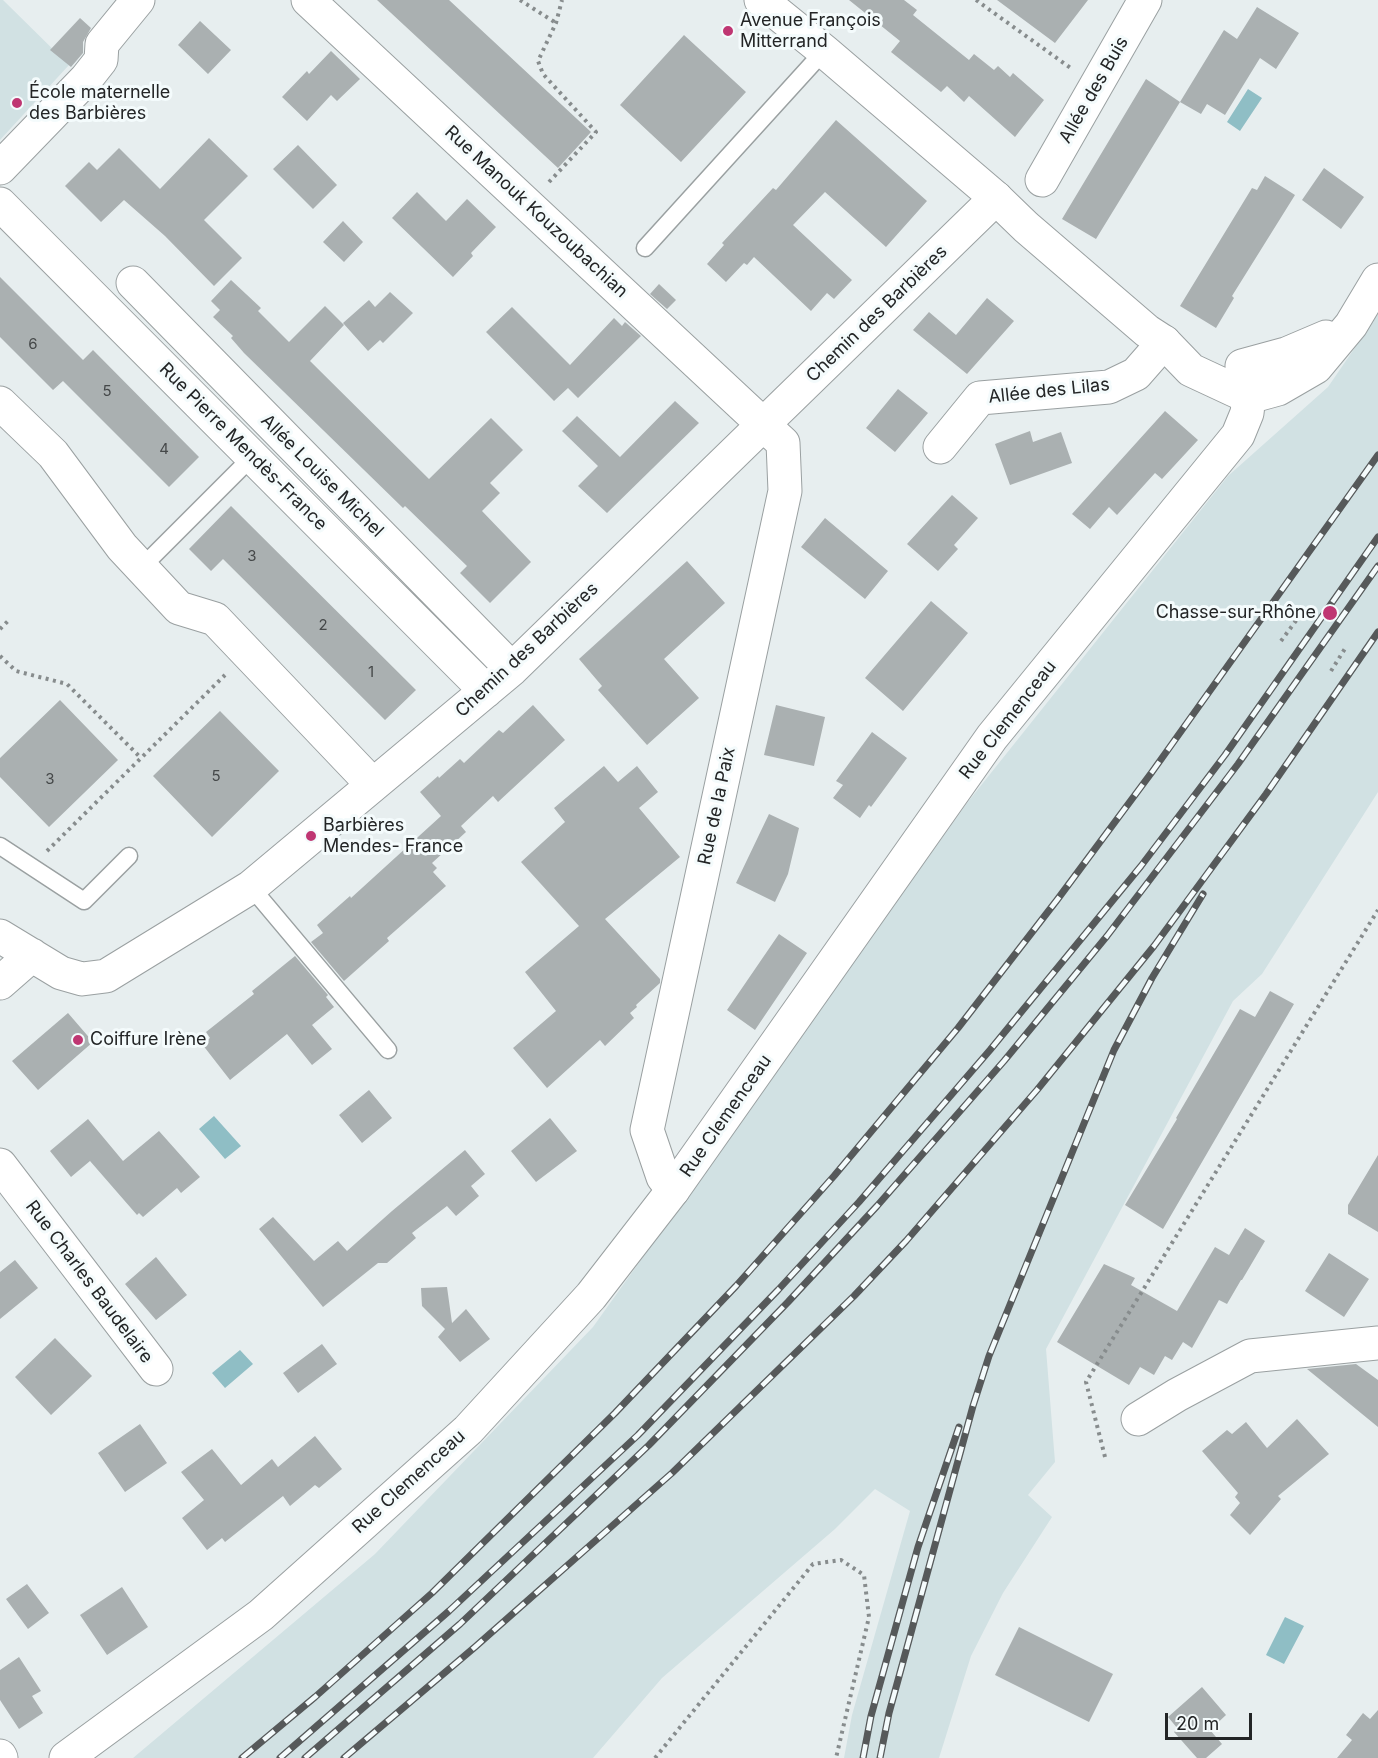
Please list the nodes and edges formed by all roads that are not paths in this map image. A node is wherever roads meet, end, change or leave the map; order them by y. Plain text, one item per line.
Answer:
1 (138, 0) edge
2 (308, 0) edge
3 (761, 0) edge
4 (1145, 0) edge
5 (824, 51) junction
6 (0, 168) edge
7 (1042, 180) dead end
8 (996, 198) junction
9 (0, 204) edge
10 (645, 248) dead end
11 (1378, 279) edge
12 (133, 283) dead end
13 (1164, 342) junction
14 (1247, 381) junction
15 (0, 403) edge
16 (764, 424) junction
17 (940, 447) dead end
18 (252, 457) junction
19 (141, 568) junction
20 (512, 669) junction
21 (486, 691) junction
22 (373, 785) junction
23 (0, 846) edge
24 (129, 856) dead end
25 (251, 887) junction
26 (0, 936) edge
27 (32, 955) junction
28 (0, 982) edge
29 (388, 1050) dead end
30 (0, 1165) edge
31 (673, 1190) junction
32 (1378, 1343) edge
33 (156, 1370) dead end
34 (1138, 1419) dead end
35 (66, 1758) edge

1 - 6 street
2 - 16 street, Rue Manouk Kouzoubachian
3 - 5 street
4 - 7 street, Allée des Buis
5 - 8 street
5 - 10 lane
8 - 13 street
8 - 16 street, Chemin des Barbières
9 - 18 street, Rue Pierre Mendès-France
11 - 14 street
11 - 14 street
12 - 20 street, Allée Louise Michel
13 - 14 street
13 - 17 street, Allée des Lilas
14 - 31 street, Rue Clemenceau
15 - 19 street
16 - 20 street, Chemin des Barbières
16 - 31 street, Rue de la Paix
18 - 19 lane
18 - 21 street, Rue Pierre Mendès-France
19 - 22 street
20 - 21 street, Chemin des Barbières
21 - 22 street, Chemin des Barbières
22 - 25 street, Chemin des Barbières
23 - 24 lane
25 - 27 street, Chemin des Barbières
25 - 29 lane
26 - 27 street, Chemin des Barbières
27 - 28 street
30 - 33 street, Rue Charles Baudelaire
31 - 35 street, Rue Clemenceau
32 - 34 street

